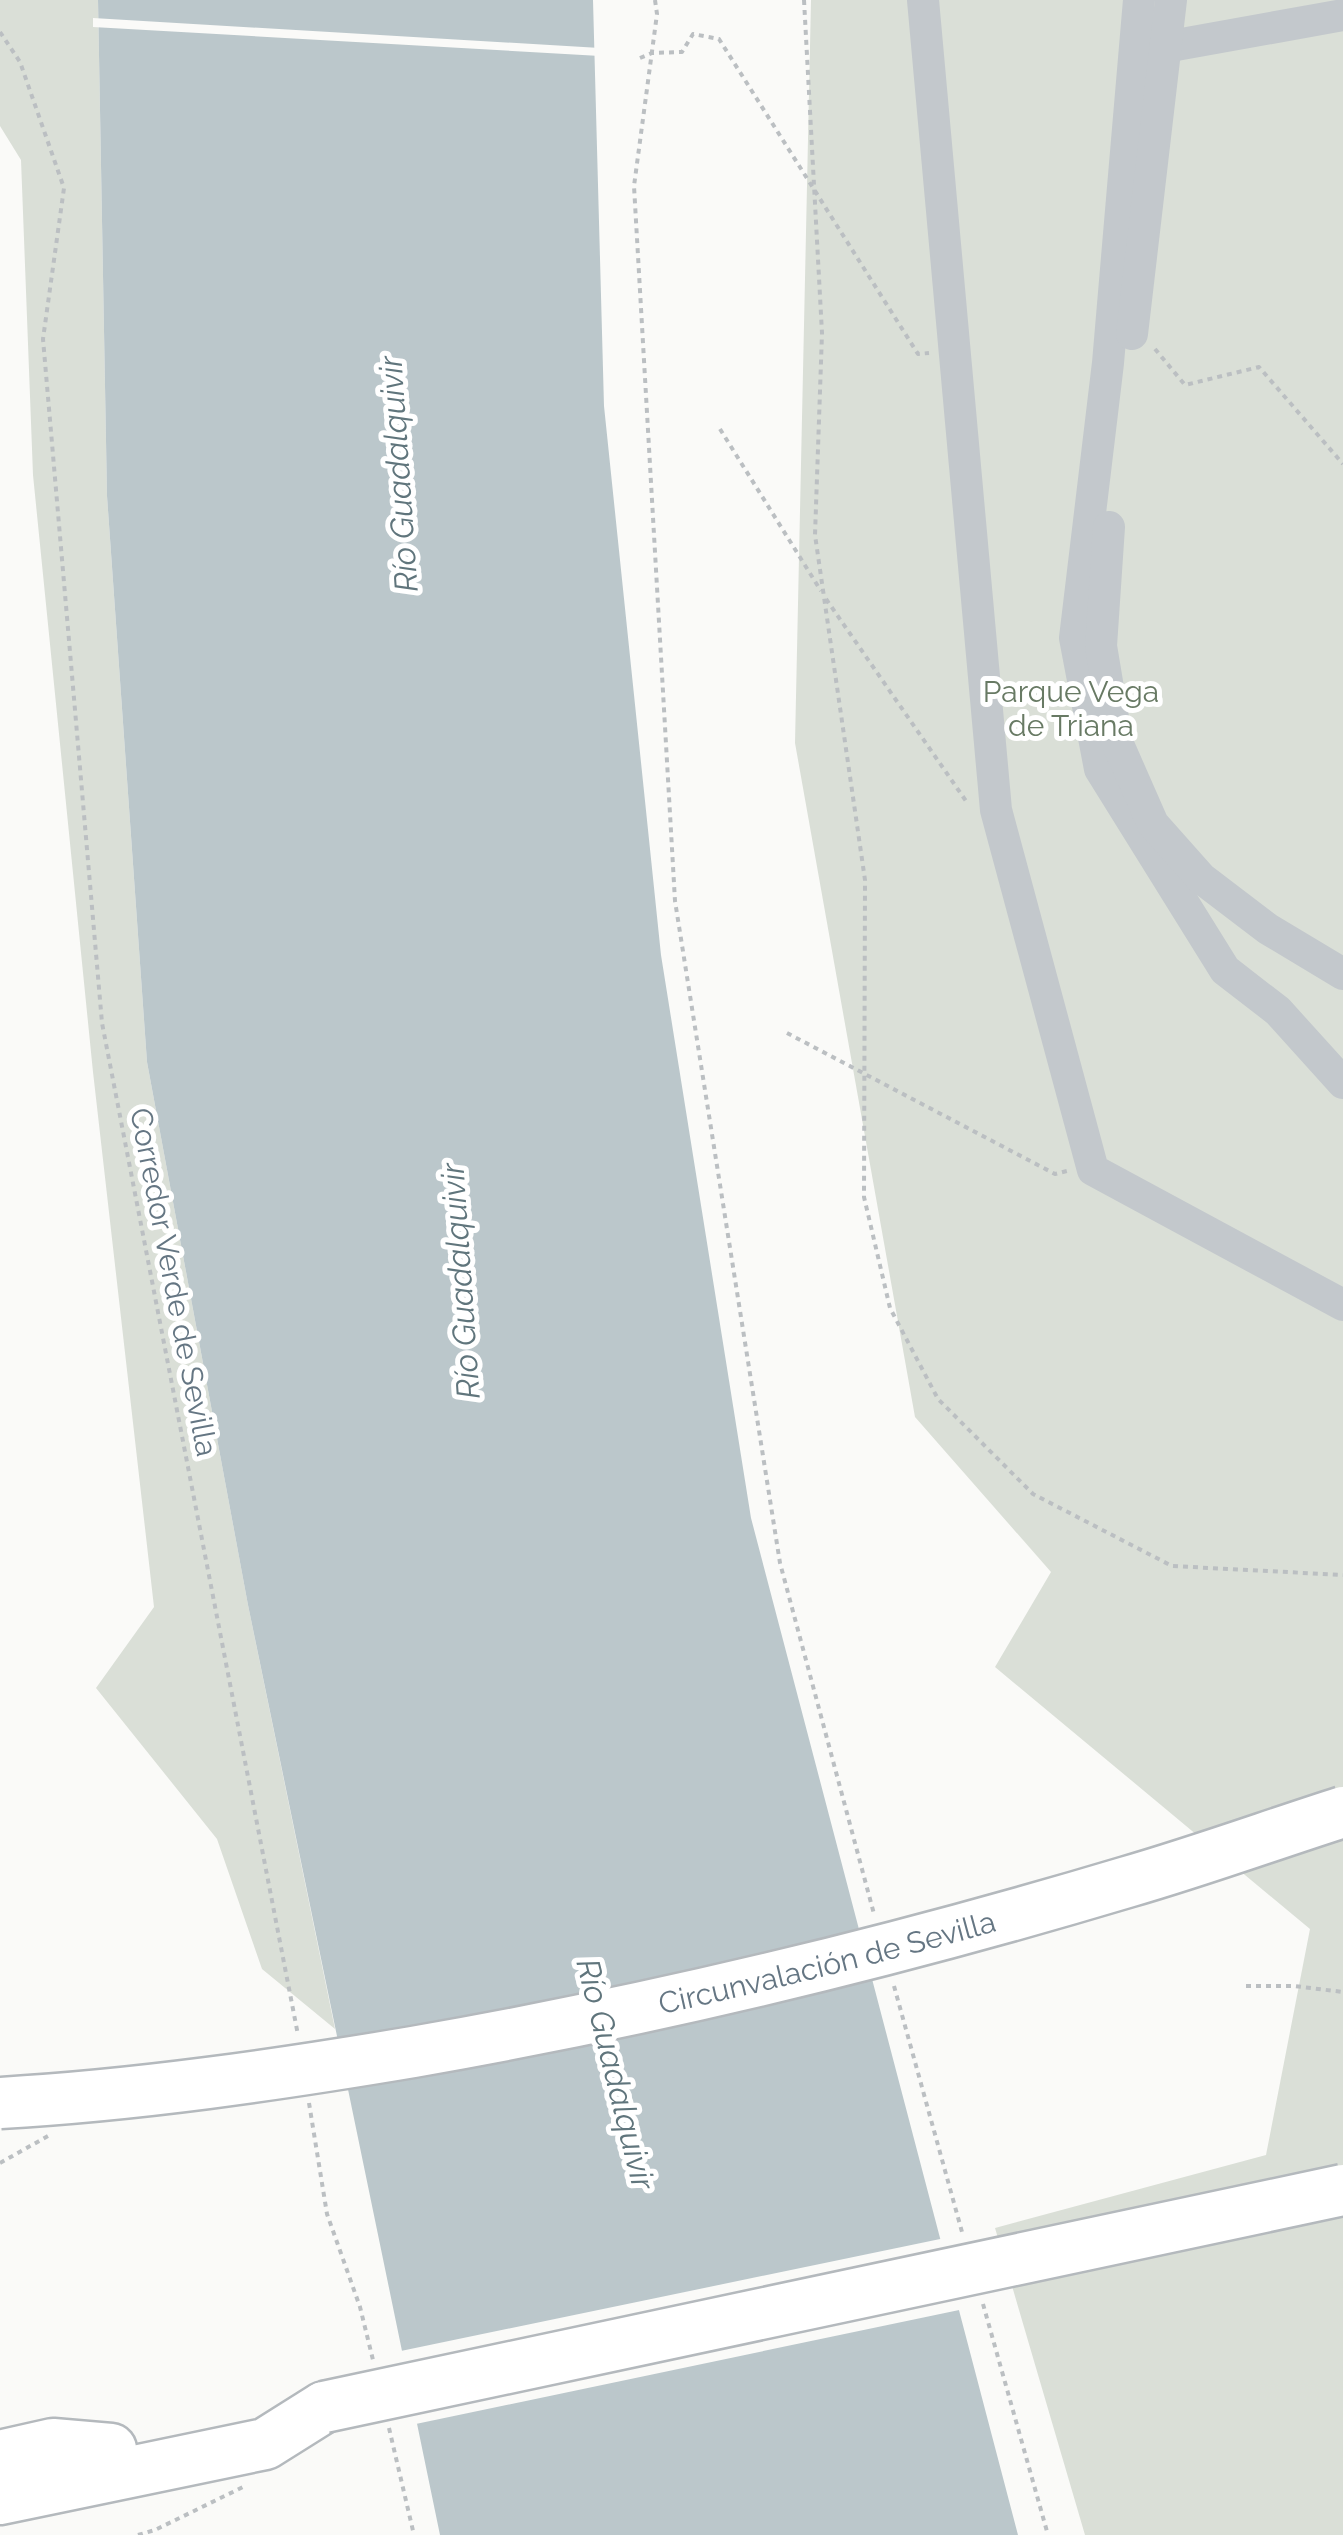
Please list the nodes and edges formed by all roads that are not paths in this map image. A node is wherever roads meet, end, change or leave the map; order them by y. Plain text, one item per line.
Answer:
1 (924, 0) edge
2 (1139, 0) edge
3 (1171, 0) edge
4 (1343, 15) edge
5 (1165, 48) junction
6 (1343, 974) edge
7 (1343, 1083) edge
8 (1343, 1305) edge
9 (1343, 1812) edge
10 (0, 2103) edge
11 (1343, 2190) edge
12 (324, 2407) junction
13 (111, 2448) junction
14 (0, 2456) edge
15 (0, 2478) edge
16 (0, 2500) edge

1 - 8 street
2 - 7 street
3 - 5 street
4 - 5 street
5 - 6 street
9 - 10 highway, Circunvalación de Sevilla, bridge
11 - 12 highway, bridge
12 - 13 highway
12 - 16 highway
13 - 14 highway
13 - 15 highway

